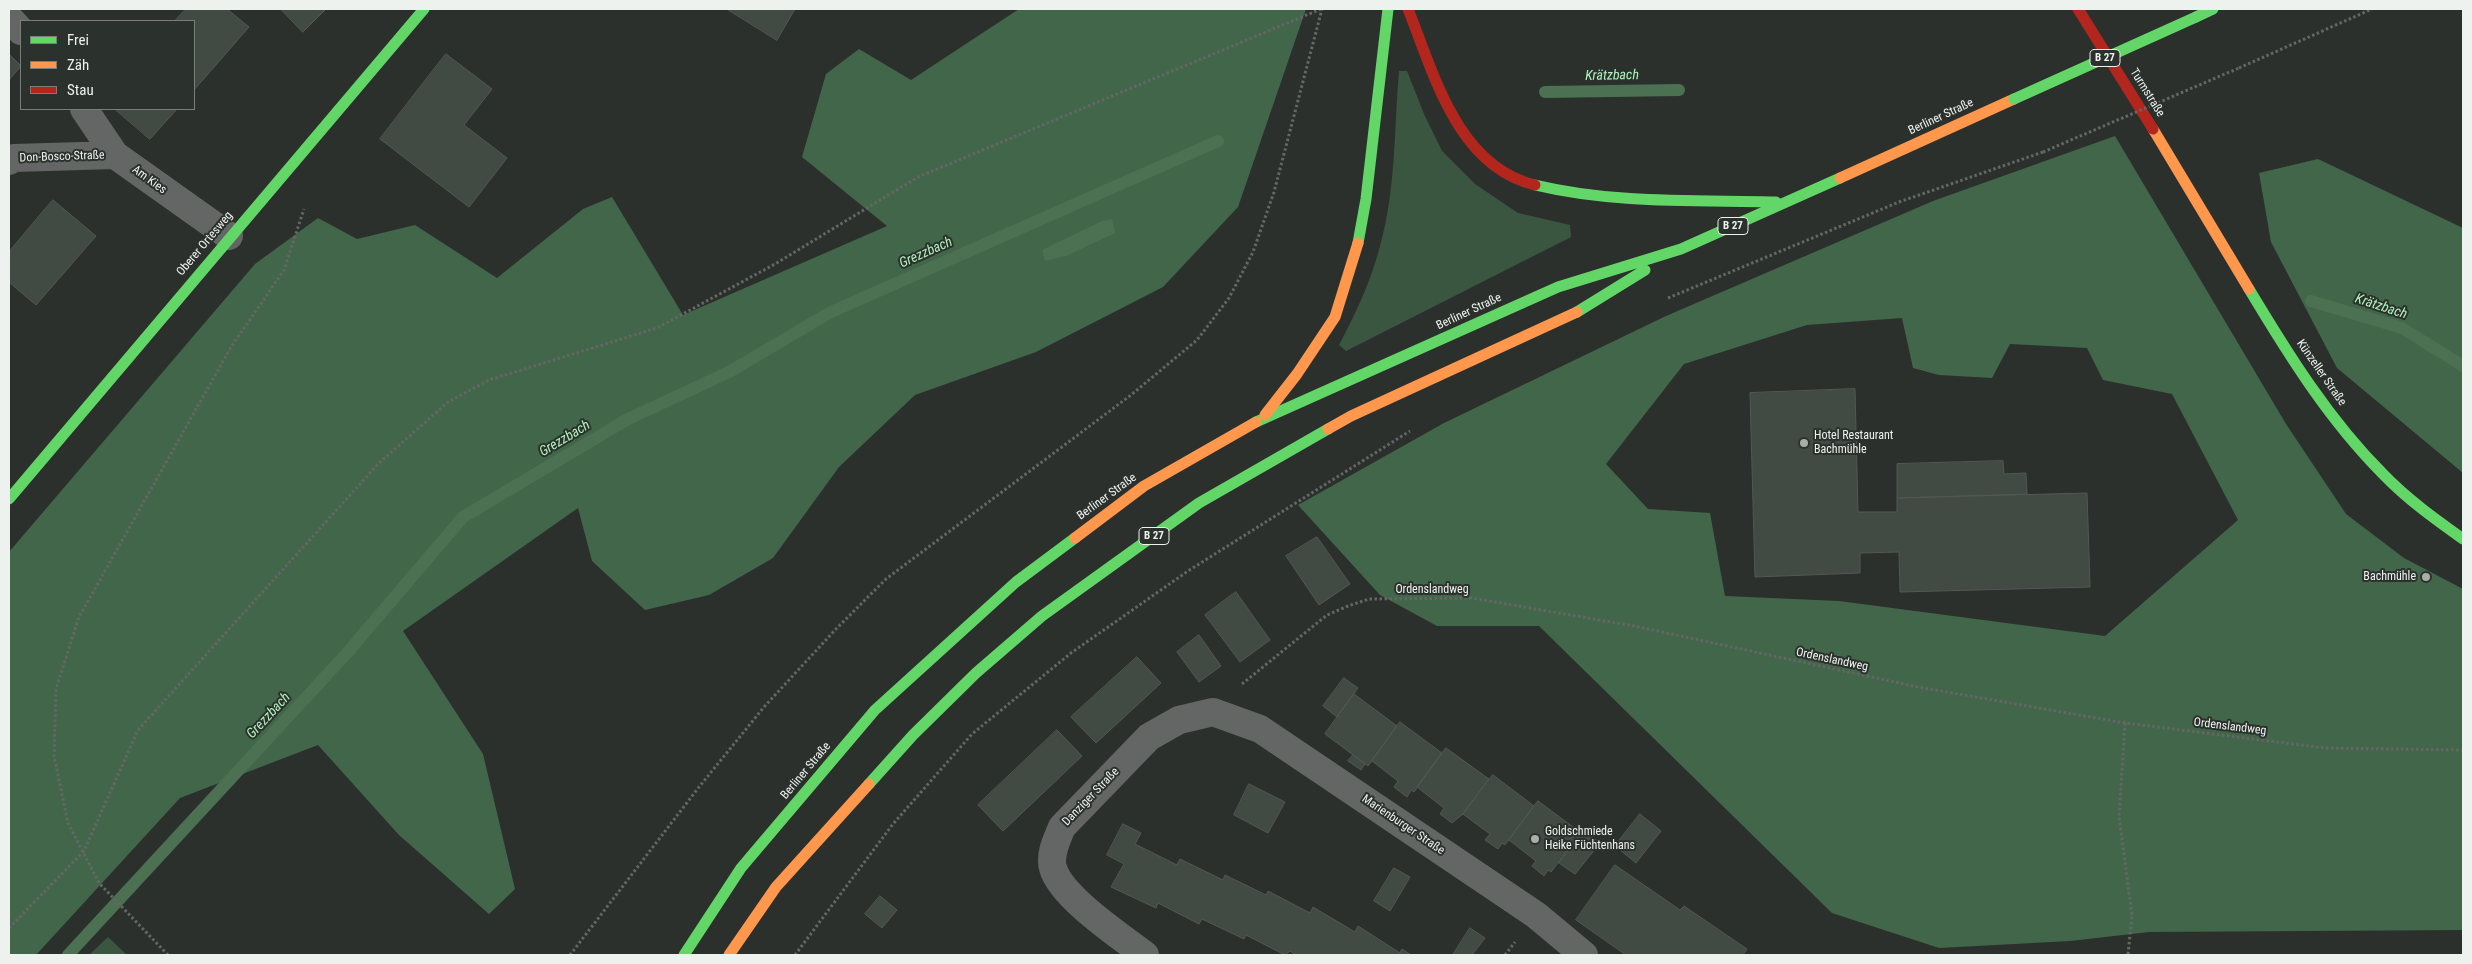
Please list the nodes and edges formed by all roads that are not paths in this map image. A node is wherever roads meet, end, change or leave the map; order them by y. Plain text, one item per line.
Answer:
1 (424, 9) edge
2 (1388, 9) edge
3 (1408, 9) edge
4 (2078, 9) edge
5 (2213, 9) edge
6 (9, 18) edge
7 (20, 30) edge
8 (85, 110) edge
9 (115, 155) junction
10 (9, 161) edge
11 (2192, 192) joint
12 (1785, 203) junction
13 (229, 236) junction
14 (1681, 249) junction
15 (1264, 417) junction
16 (9, 500) edge
17 (2463, 539) edge
18 (1213, 712) joint
19 (684, 955) edge
20 (729, 955) edge
21 (1144, 955) edge
22 (1584, 955) edge

1 - 13 main road, Oberer Ortesweg
2 - 15 main road
3 - 12 main road
4 - 11 main road, Turmstraße
5 - 12 main road, Berliner Straße / B 27, bridge
6 - 7 street
8 - 9 street, Am Kies
9 - 10 street, Don-Bosco-Straße
9 - 13 street, Am Kies
11 - 17 main road, Künzeller Straße
12 - 14 main road, Berliner Straße / B 27
13 - 16 main road, Oberer Ortesweg
14 - 15 main road, Berliner Straße / B 27
14 - 20 main road, Berliner Straße / B 27
15 - 19 main road, Berliner Straße / B 27
18 - 21 street, Danziger Straße
18 - 22 street, Marienburger Straße

